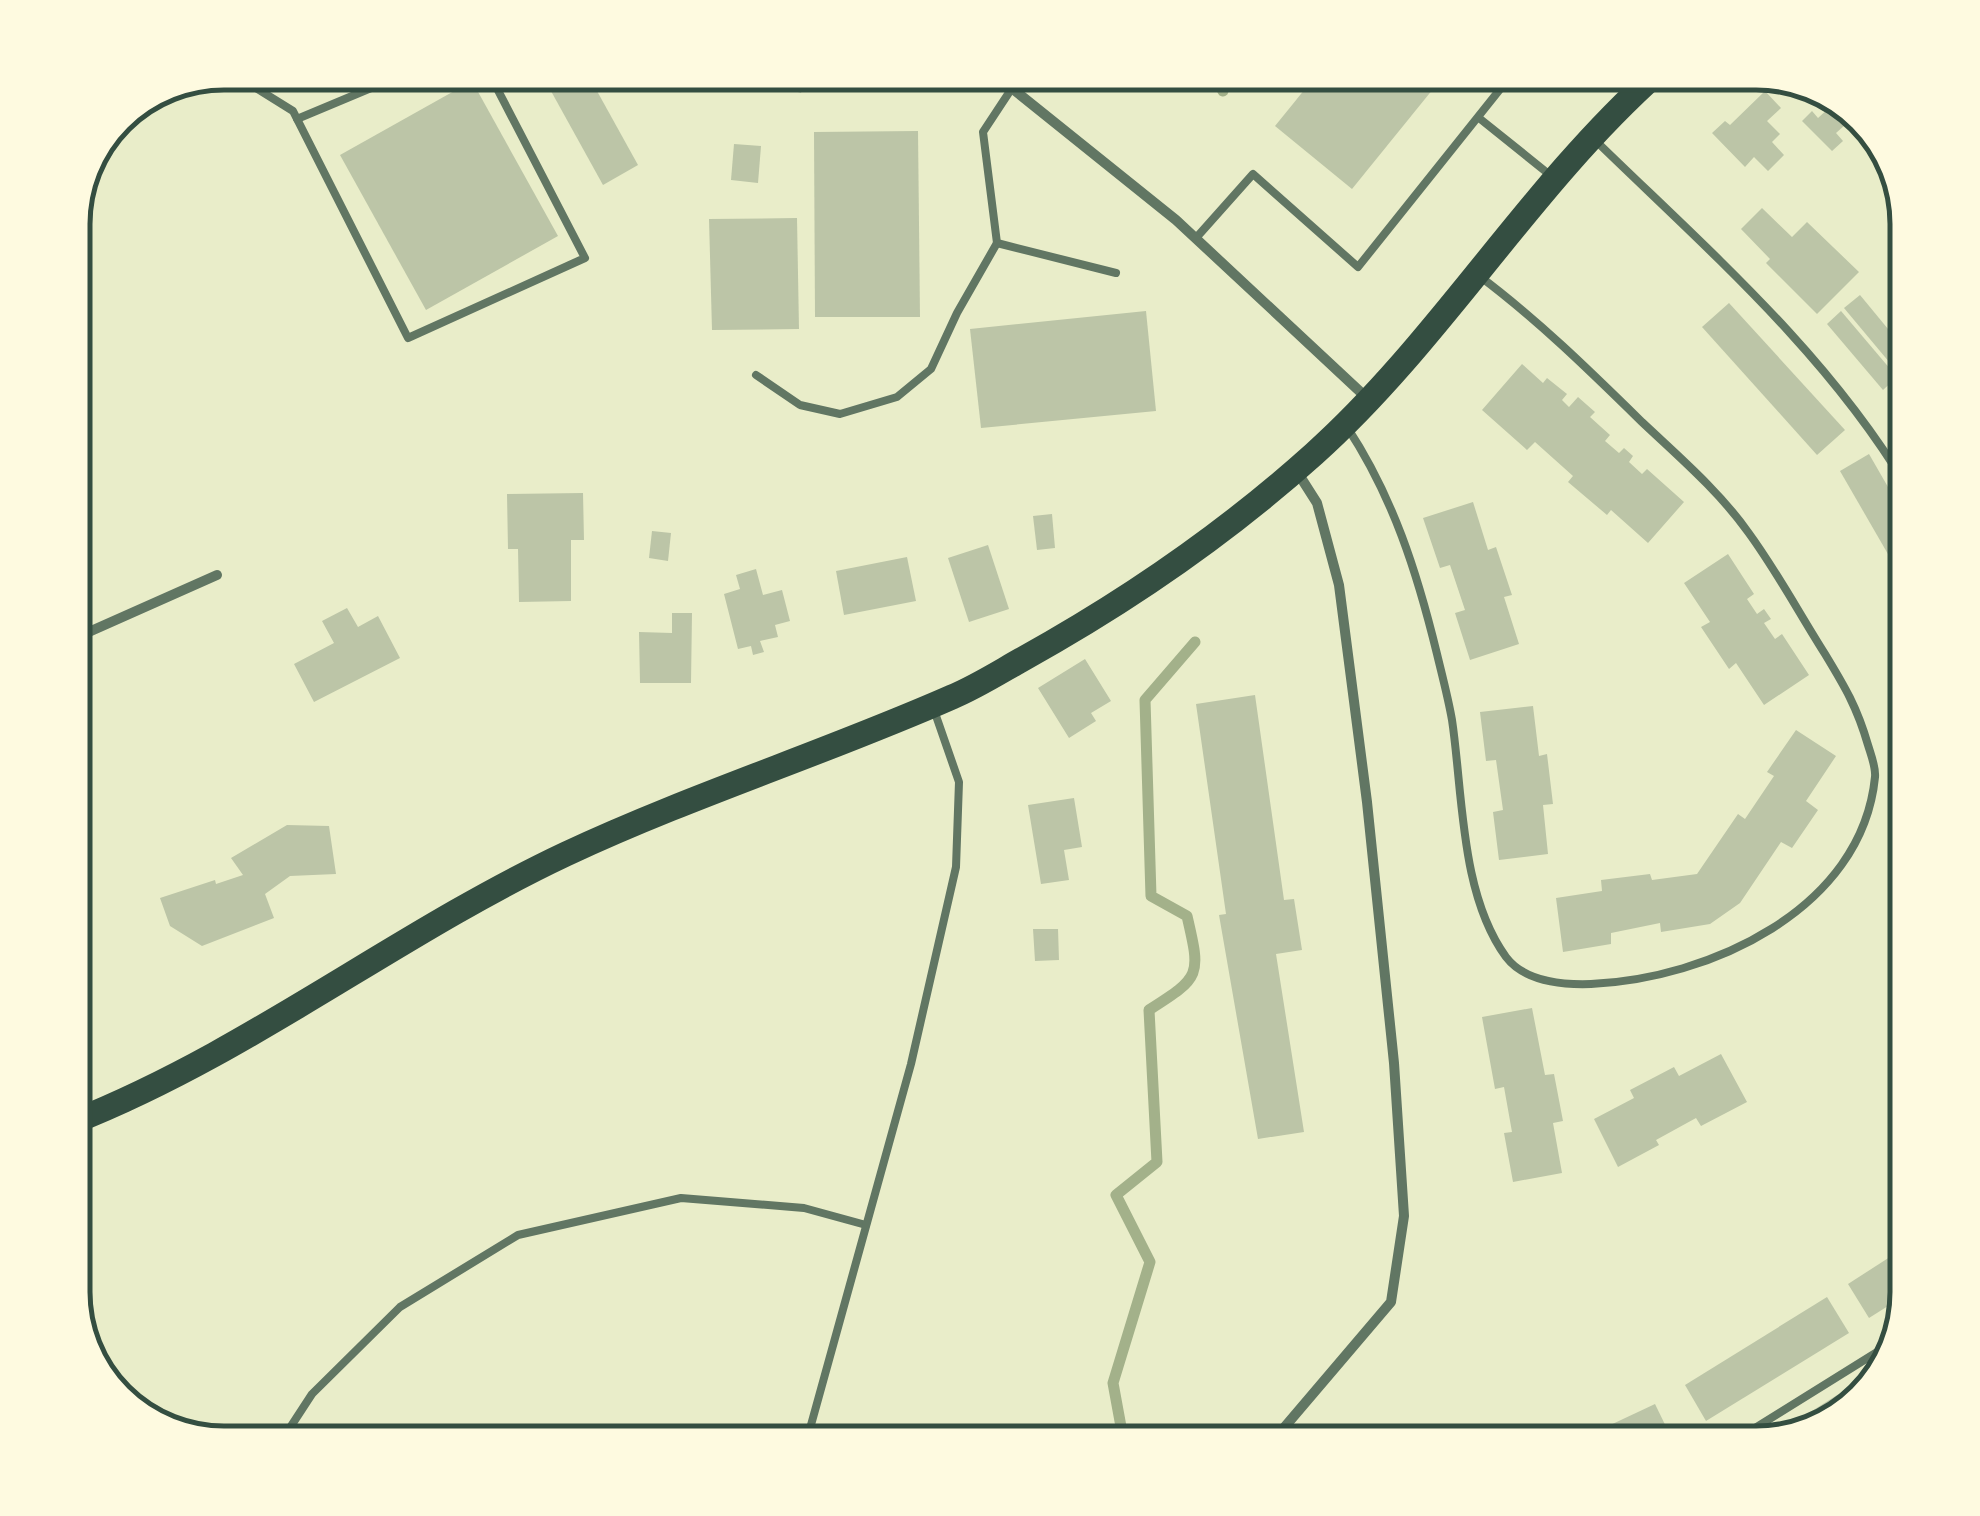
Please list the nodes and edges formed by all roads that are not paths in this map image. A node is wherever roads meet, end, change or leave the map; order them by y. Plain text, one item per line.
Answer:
1 (260, 90) edge
2 (365, 90) edge
3 (497, 90) edge
4 (1011, 90) edge
5 (1014, 90) edge
6 (1500, 90) edge
7 (1640, 90) edge
8 (1480, 118) junction
9 (297, 119) junction
10 (1593, 138) junction
11 (1555, 180) junction
12 (1196, 238) junction
13 (997, 243) junction
14 (1116, 273) dead end
15 (1474, 273) junction
16 (756, 375) dead end
17 (1369, 400) junction
18 (1345, 424) junction
19 (1890, 458) edge
20 (1296, 469) junction
21 (217, 575) dead end
22 (90, 631) edge
23 (932, 706) junction
24 (90, 1115) edge
25 (866, 1225) junction
26 (1874, 1354) edge
27 (292, 1426) edge
28 (811, 1426) edge
29 (1287, 1426) edge
30 (1760, 1426) edge

1 - 9 lane
2 - 9 lane
3 - 9 lane
4 - 13 lane
5 - 12 street
6 - 8 lane
7 - 10 main road
8 - 11 lane
8 - 12 lane
10 - 11 main road
10 - 19 lane
11 - 15 main road
12 - 17 street
13 - 14 lane
13 - 16 lane
15 - 17 main road
15 - 18 lane
17 - 18 main road
18 - 20 main road
20 - 23 main road
20 - 29 street
21 - 22 street
23 - 24 main road
23 - 25 lane
25 - 27 lane
25 - 28 lane
26 - 30 lane

